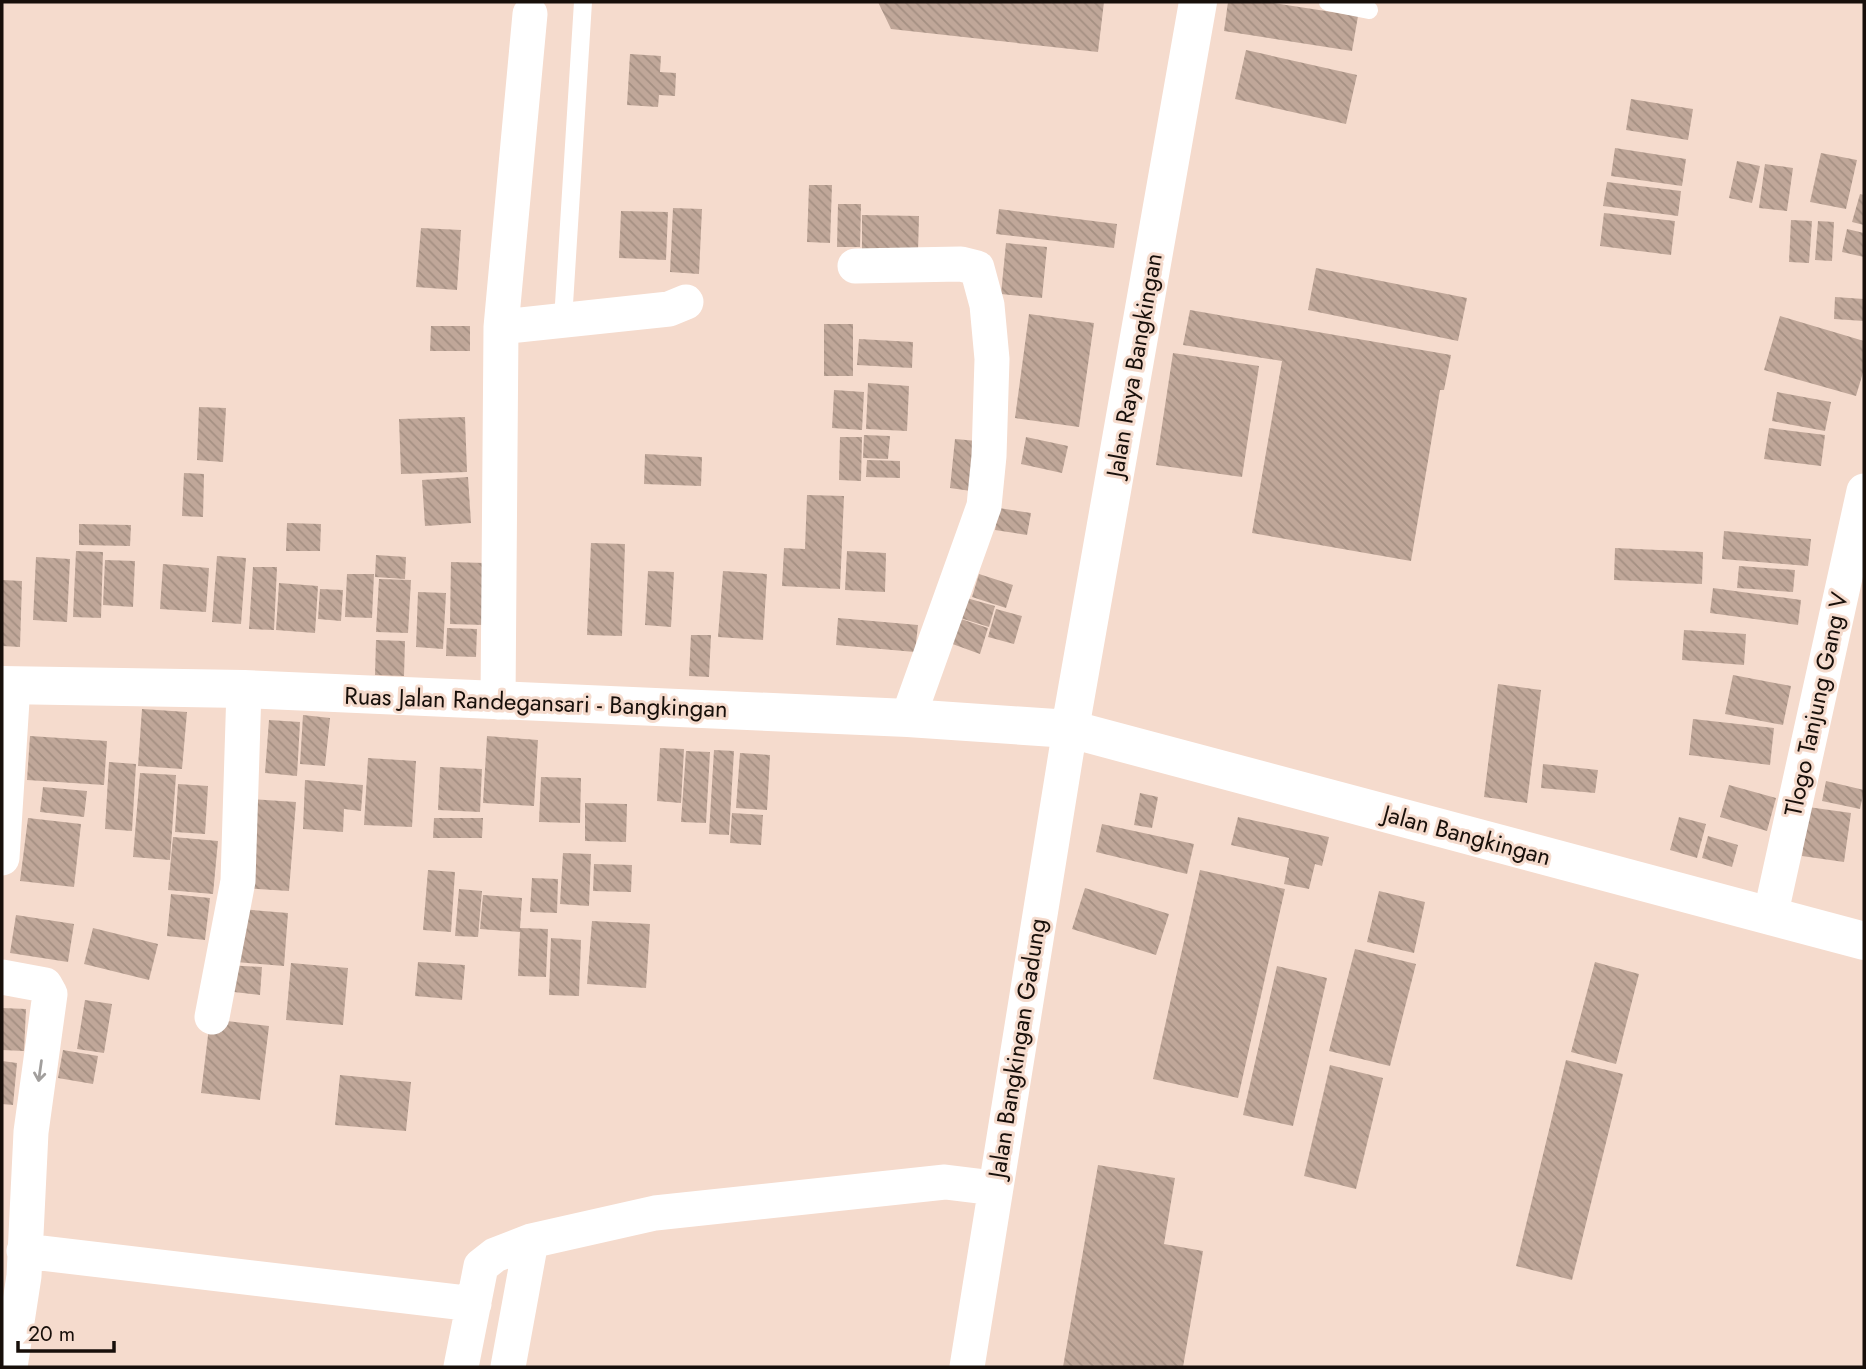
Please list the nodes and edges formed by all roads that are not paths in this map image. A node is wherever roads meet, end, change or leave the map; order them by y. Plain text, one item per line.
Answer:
1 (583, 2) edge
2 (1198, 2) edge
3 (1328, 2) edge
4 (1369, 10) dead end
5 (530, 14) dead end
6 (855, 266) dead end
7 (686, 303) dead end
8 (563, 320) junction
9 (501, 327) junction
10 (1864, 491) edge
11 (7, 685) edge
12 (244, 689) junction
13 (498, 702) junction
14 (908, 718) junction
15 (1070, 729) junction
16 (2, 858) edge
17 (1770, 917) junction
18 (1864, 941) edge
19 (2, 977) edge
20 (212, 1017) dead end
21 (16, 1131) edge
22 (994, 1188) junction
23 (531, 1241) junction
24 (17, 1267) edge
25 (474, 1304) junction
26 (10, 1367) edge
27 (461, 1367) edge
28 (508, 1367) edge
29 (967, 1367) edge

1 - 8 lane
2 - 15 street, Jalan Raya Bangkingan
3 - 4 lane
5 - 9 street
6 - 14 street
7 - 8 street
8 - 9 street
9 - 13 street
10 - 17 street, Tlogo Tanjung Gang V
11 - 12 street, Ruas Jalan Randegansari - Bangkingan
11 - 16 street
12 - 13 street, Ruas Jalan Randegansari - Bangkingan
12 - 20 street
13 - 14 street, Ruas Jalan Randegansari - Bangkingan
14 - 15 street, Ruas Jalan Randegansari - Bangkingan
15 - 17 street, Jalan Bangkingan
15 - 22 street, Jalan Bangkingan Gadung
17 - 18 street, Jalan Bangkingan
19 -> 21 street
21 - 24 street
22 - 23 street
22 - 29 street, Jalan Bangkingan Gadung
23 - 25 street
23 - 28 street
24 - 25 street
24 - 26 street
25 - 27 street

